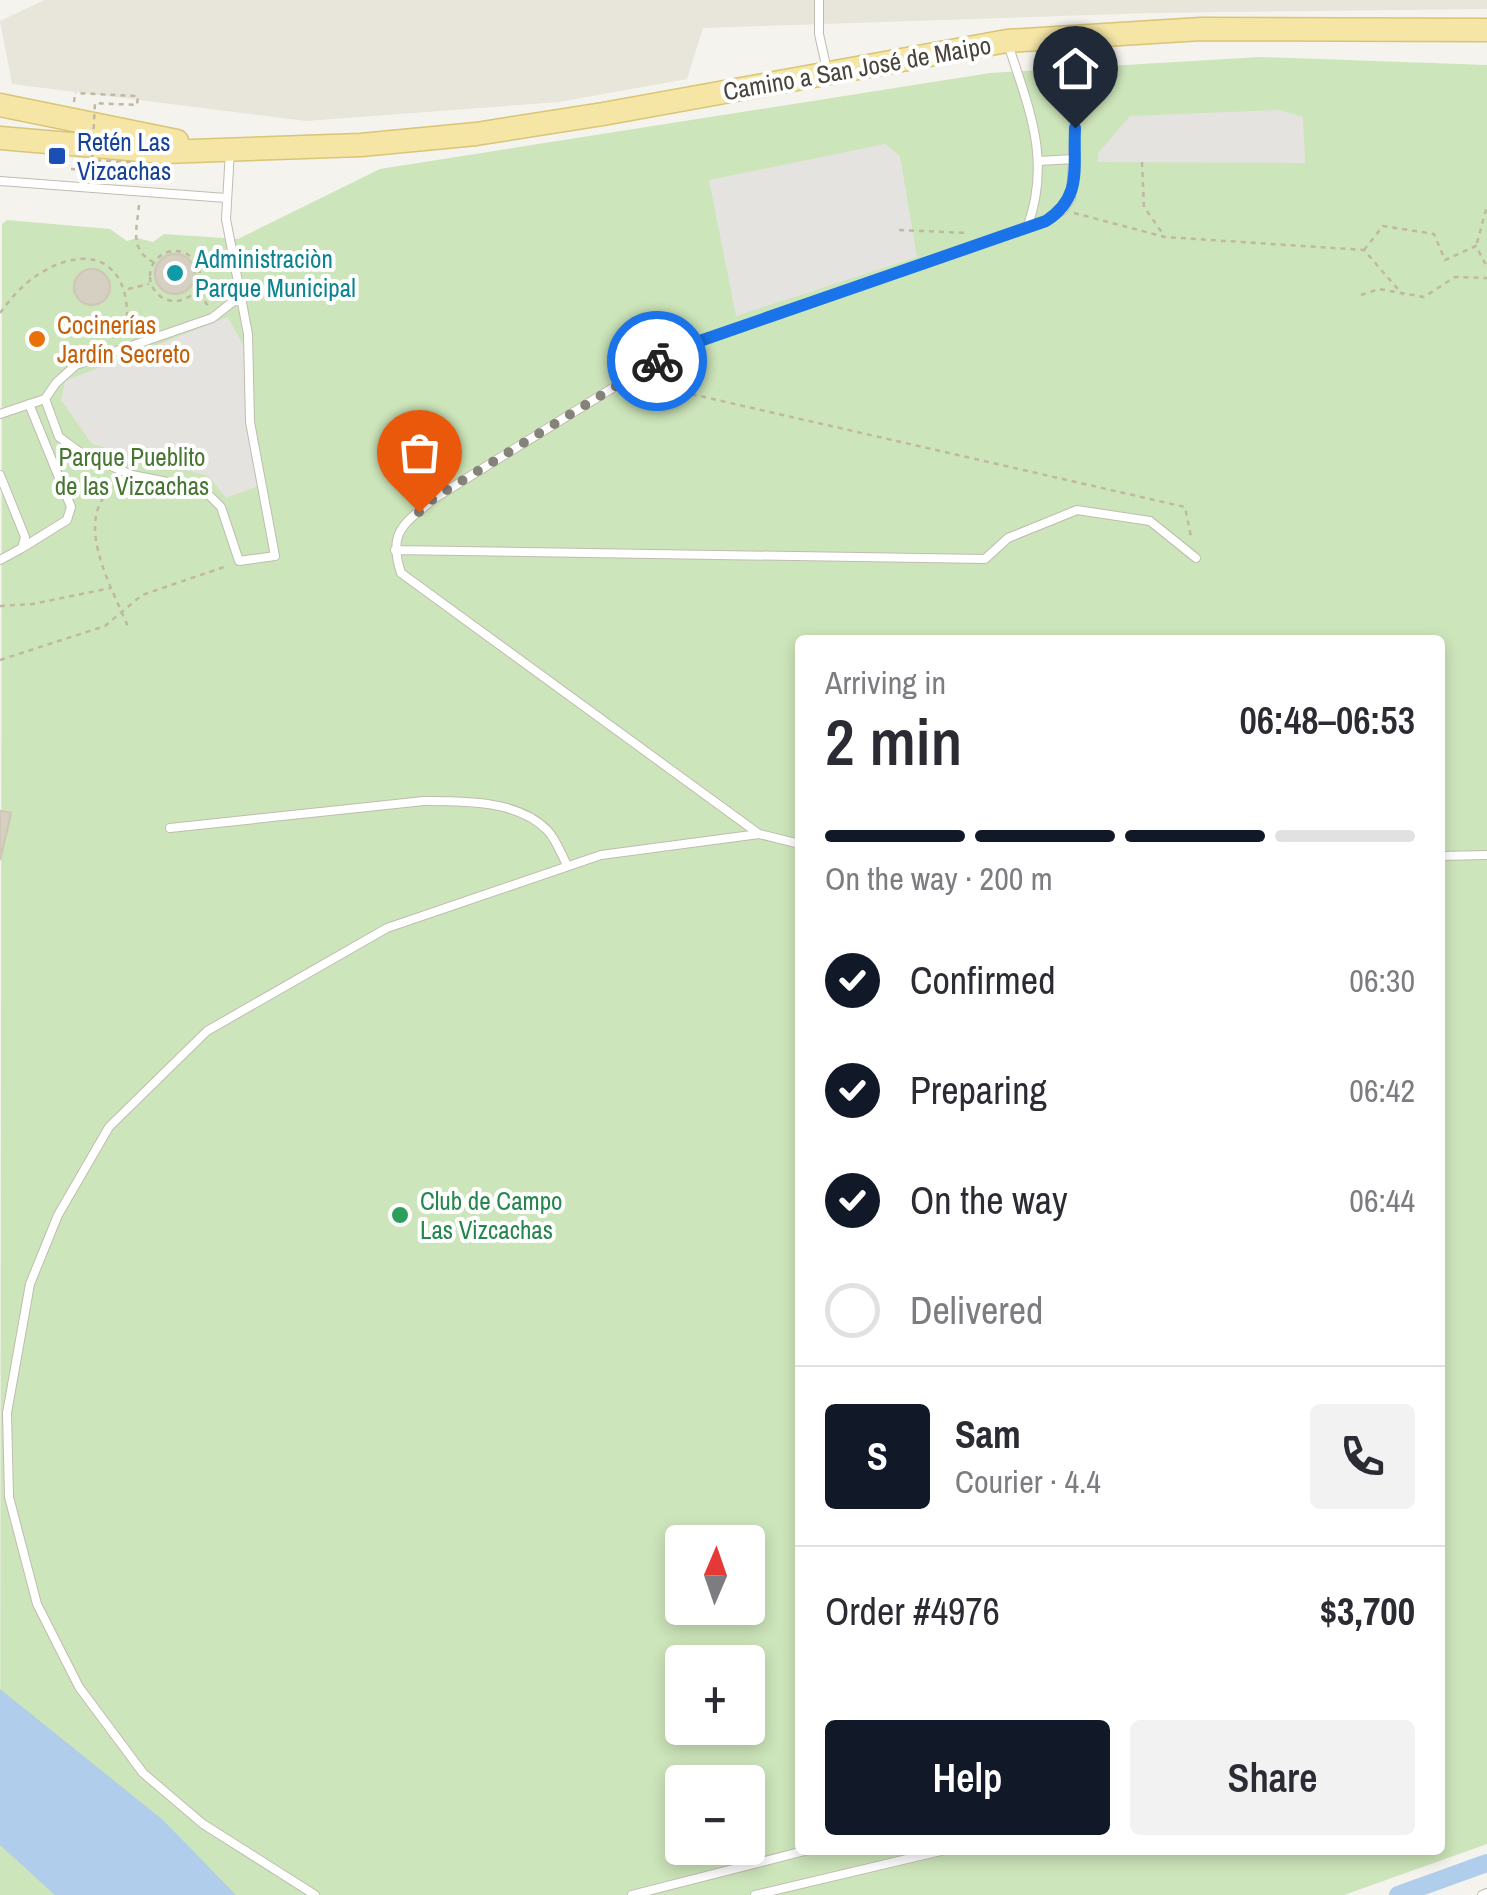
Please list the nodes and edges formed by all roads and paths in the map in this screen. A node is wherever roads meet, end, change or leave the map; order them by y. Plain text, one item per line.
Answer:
1 (820, 0) edge
2 (1487, 30) edge
3 (1079, 35) junction
4 (1007, 41) junction
5 (828, 72) junction
6 (75, 92) dead end
7 (4, 106) edge
8 (2, 142) edge
9 (230, 148) junction
10 (1074, 159) junction
11 (1039, 161) junction
12 (1142, 162) dead end
13 (71, 169) dead end
14 (0, 181) edge
15 (139, 193) junction
16 (226, 198) junction
17 (1487, 206) edge
18 (1063, 210) junction
19 (1027, 228) junction
20 (899, 230) dead end
21 (969, 234) dead end
22 (1166, 237) junction
23 (229, 246) junction
24 (1476, 246) junction
25 (1364, 250) junction
26 (153, 262) junction
27 (197, 264) junction
28 (1487, 267) edge
29 (1487, 278) edge
30 (199, 281) junction
31 (151, 284) junction
32 (126, 289) junction
33 (1361, 295) dead end
34 (1402, 295) junction
35 (240, 297) junction
36 (0, 313) edge
37 (215, 315) junction
38 (106, 343) dead end
39 (653, 363) junction
40 (45, 399) junction
41 (29, 404) junction
42 (0, 414) edge
43 (0, 475) edge
44 (132, 475) junction
45 (22, 548) junction
46 (395, 550) junction
47 (1196, 558) joint
48 (0, 560) edge
49 (240, 561) junction
50 (111, 588) junction
51 (0, 606) edge
52 (122, 613) junction
53 (128, 627) dead end
54 (0, 660) edge
55 (170, 828) dead end
56 (758, 834) junction
57 (795, 843) edge
58 (1487, 855) edge
59 (1445, 856) edge
60 (567, 865) junction
61 (795, 1853) edge
62 (925, 1855) edge
63 (315, 1895) edge
64 (632, 1895) edge
65 (754, 1895) edge

1 - 5 lane
2 - 3 main road, Camino a San José de Maipo
3 - 4 main road, Camino a San José de Maipo
3 - 10 lane
4 - 5 main road, Camino a San José de Maipo
4 - 11 lane
5 - 9 main road, Camino a San José de Maipo
6 - 13 path, bridge
7 - 8 lane
7 - 9 main road, Camino a San José de Maipo
8 - 9 main road, Camino a San José de Maipo
9 - 16 lane
10 - 11 lane
10 - 18 lane
11 - 19 lane
12 - 22 path
14 - 15 lane
15 - 16 lane
15 - 26 path
16 - 23 lane
17 - 24 path
18 - 19 lane
18 - 22 path
19 - 39 lane
20 - 21 path
22 - 25 path
23 - 27 path
23 - 35 lane
24 - 25 path
24 - 28 path
25 - 34 path
26 - 27 path
26 - 31 path
27 - 30 path
29 - 34 path
30 - 31 path
30 - 37 path
31 - 32 path
32 - 36 path
32 - 38 path
33 - 34 path
35 - 37 lane
35 - 49 lane
37 - 40 lane
39 - 46 lane
39 - 47 path
40 - 41 lane
40 - 44 lane
41 - 42 lane
41 - 45 lane
43 - 45 lane
44 - 49 lane
44 - 50 path
45 - 48 lane
46 - 47 lane
46 - 56 lane
49 - 52 path
50 - 51 path
50 - 52 path
52 - 53 path
52 - 54 path
55 - 60 lane
56 - 57 lane
56 - 60 lane
58 - 59 lane
60 - 63 lane
61 - 64 lane
62 - 65 lane

